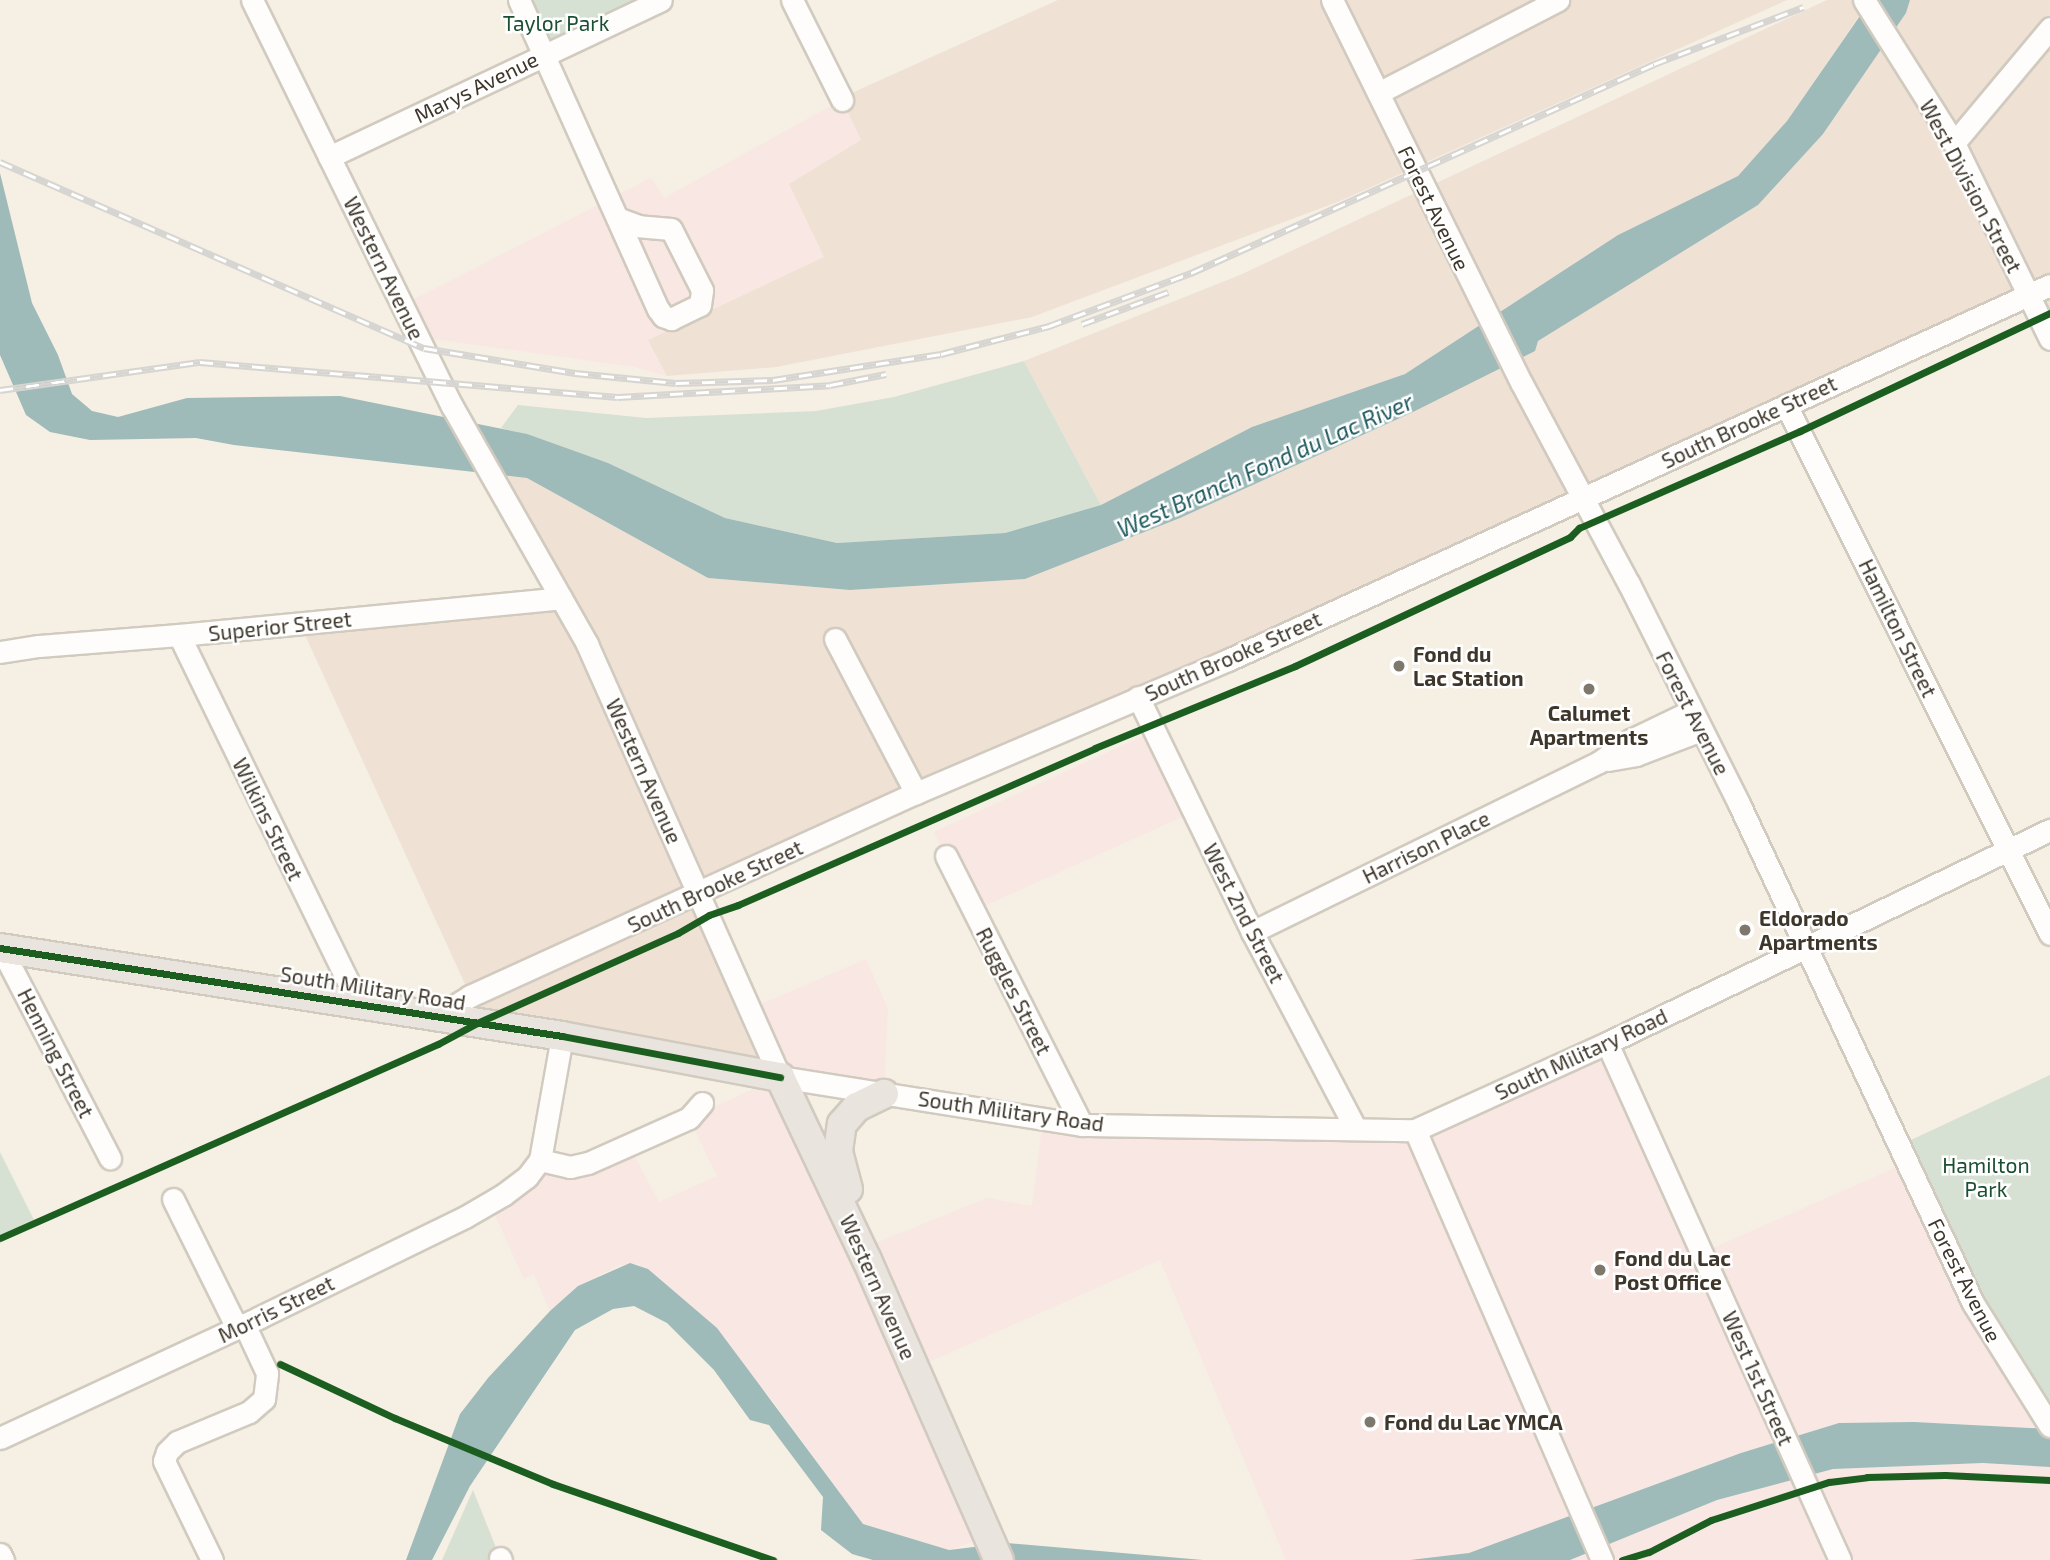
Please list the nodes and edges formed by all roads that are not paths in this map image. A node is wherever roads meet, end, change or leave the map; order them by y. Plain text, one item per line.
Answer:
1 (252, 0) edge
2 (519, 0) edge
3 (661, 0) edge
4 (792, 0) edge
5 (1332, 0) edge
6 (1559, 0) edge
7 (1864, 0) edge
8 (2050, 28) edge
9 (545, 53) junction
10 (1378, 93) junction
11 (842, 100) dead end
12 (1954, 144) junction
13 (329, 157) junction
14 (617, 218) junction
15 (2050, 285) edge
16 (2028, 295) junction
17 (2050, 340) edge
18 (1786, 405) junction
19 (1582, 499) junction
20 (561, 598) junction
21 (179, 635) junction
22 (835, 639) dead end
23 (0, 653) edge
24 (1138, 697) junction
25 (1696, 720) junction
26 (916, 793) junction
27 (2050, 830) edge
28 (2008, 850) junction
29 (946, 856) dead end
30 (699, 894) junction
31 (1252, 932) junction
32 (2050, 934) edge
33 (1808, 947) junction
34 (1, 948) edge
35 (358, 1002) junction
36 (438, 1016) junction
37 (562, 1036) junction
38 (1607, 1043) junction
39 (780, 1077) junction
40 (884, 1094) junction
41 (702, 1103) dead end
42 (1082, 1125) junction
43 (1354, 1127) junction
44 (1415, 1130) junction
45 (109, 1159) dead end
46 (540, 1160) junction
47 (174, 1199) dead end
48 (867, 1259) junction
49 (240, 1326) junction
50 (2050, 1426) edge
51 (0, 1438) edge
52 (994, 1548) edge
53 (0, 1554) edge
54 (1601, 1557) edge
55 (3, 1560) edge
56 (212, 1560) edge
57 (1840, 1560) edge

1 - 13 street, Western Avenue
2 - 9 street
3 - 9 street, Marys Avenue
4 - 11 street
5 - 10 street, Forest Avenue
6 - 10 street
7 - 12 street, West Division Street
8 - 12 street
9 - 13 street, Marys Avenue
9 - 14 street
10 - 19 street, Forest Avenue
12 - 16 street, West Division Street
13 - 20 street, Western Avenue
14 - 14 street
15 - 16 street, South Brooke Street
16 - 17 street, West Division Street
16 - 18 street, South Brooke Street
18 - 19 street, South Brooke Street
18 - 28 street, Hamilton Street
19 - 24 street, South Brooke Street
19 - 25 street, Forest Avenue
20 - 21 street, Superior Street
20 - 30 street, Western Avenue
21 - 23 street, Superior Street
21 - 35 street, Wilkins Street
22 - 26 street
24 - 26 street, South Brooke Street
24 - 31 street, West 2nd Street
25 - 31 street, Harrison Place
25 - 33 street, Forest Avenue
26 - 30 street, South Brooke Street
27 - 28 street, South Military Road
28 - 32 street, Hamilton Street
28 - 33 street, South Military Road
29 - 42 street, Ruggles Street
30 - 36 street, South Brooke Street
30 - 39 street, Western Avenue
31 - 43 street, West 2nd Street
33 - 38 street, South Military Road
33 - 50 street, Forest Avenue
34 - 35 main road, South Military Road
34 - 45 street, Henning Street
35 - 36 main road, South Military Road
36 - 37 main road, South Military Road
37 - 39 main road, South Military Road
37 - 46 street
38 - 44 street, South Military Road
38 - 57 street, West 1st Street
39 - 40 street, South Military Road
39 - 48 main road, Western Avenue
40 - 42 street, South Military Road
40 - 48 main road
41 - 46 street
42 - 43 street, South Military Road
43 - 44 street, South Military Road
44 - 54 street
46 - 49 street, Morris Street
47 - 49 street
48 - 52 main road, Western Avenue
49 - 51 street, Morris Street
49 - 56 street
53 - 55 street

